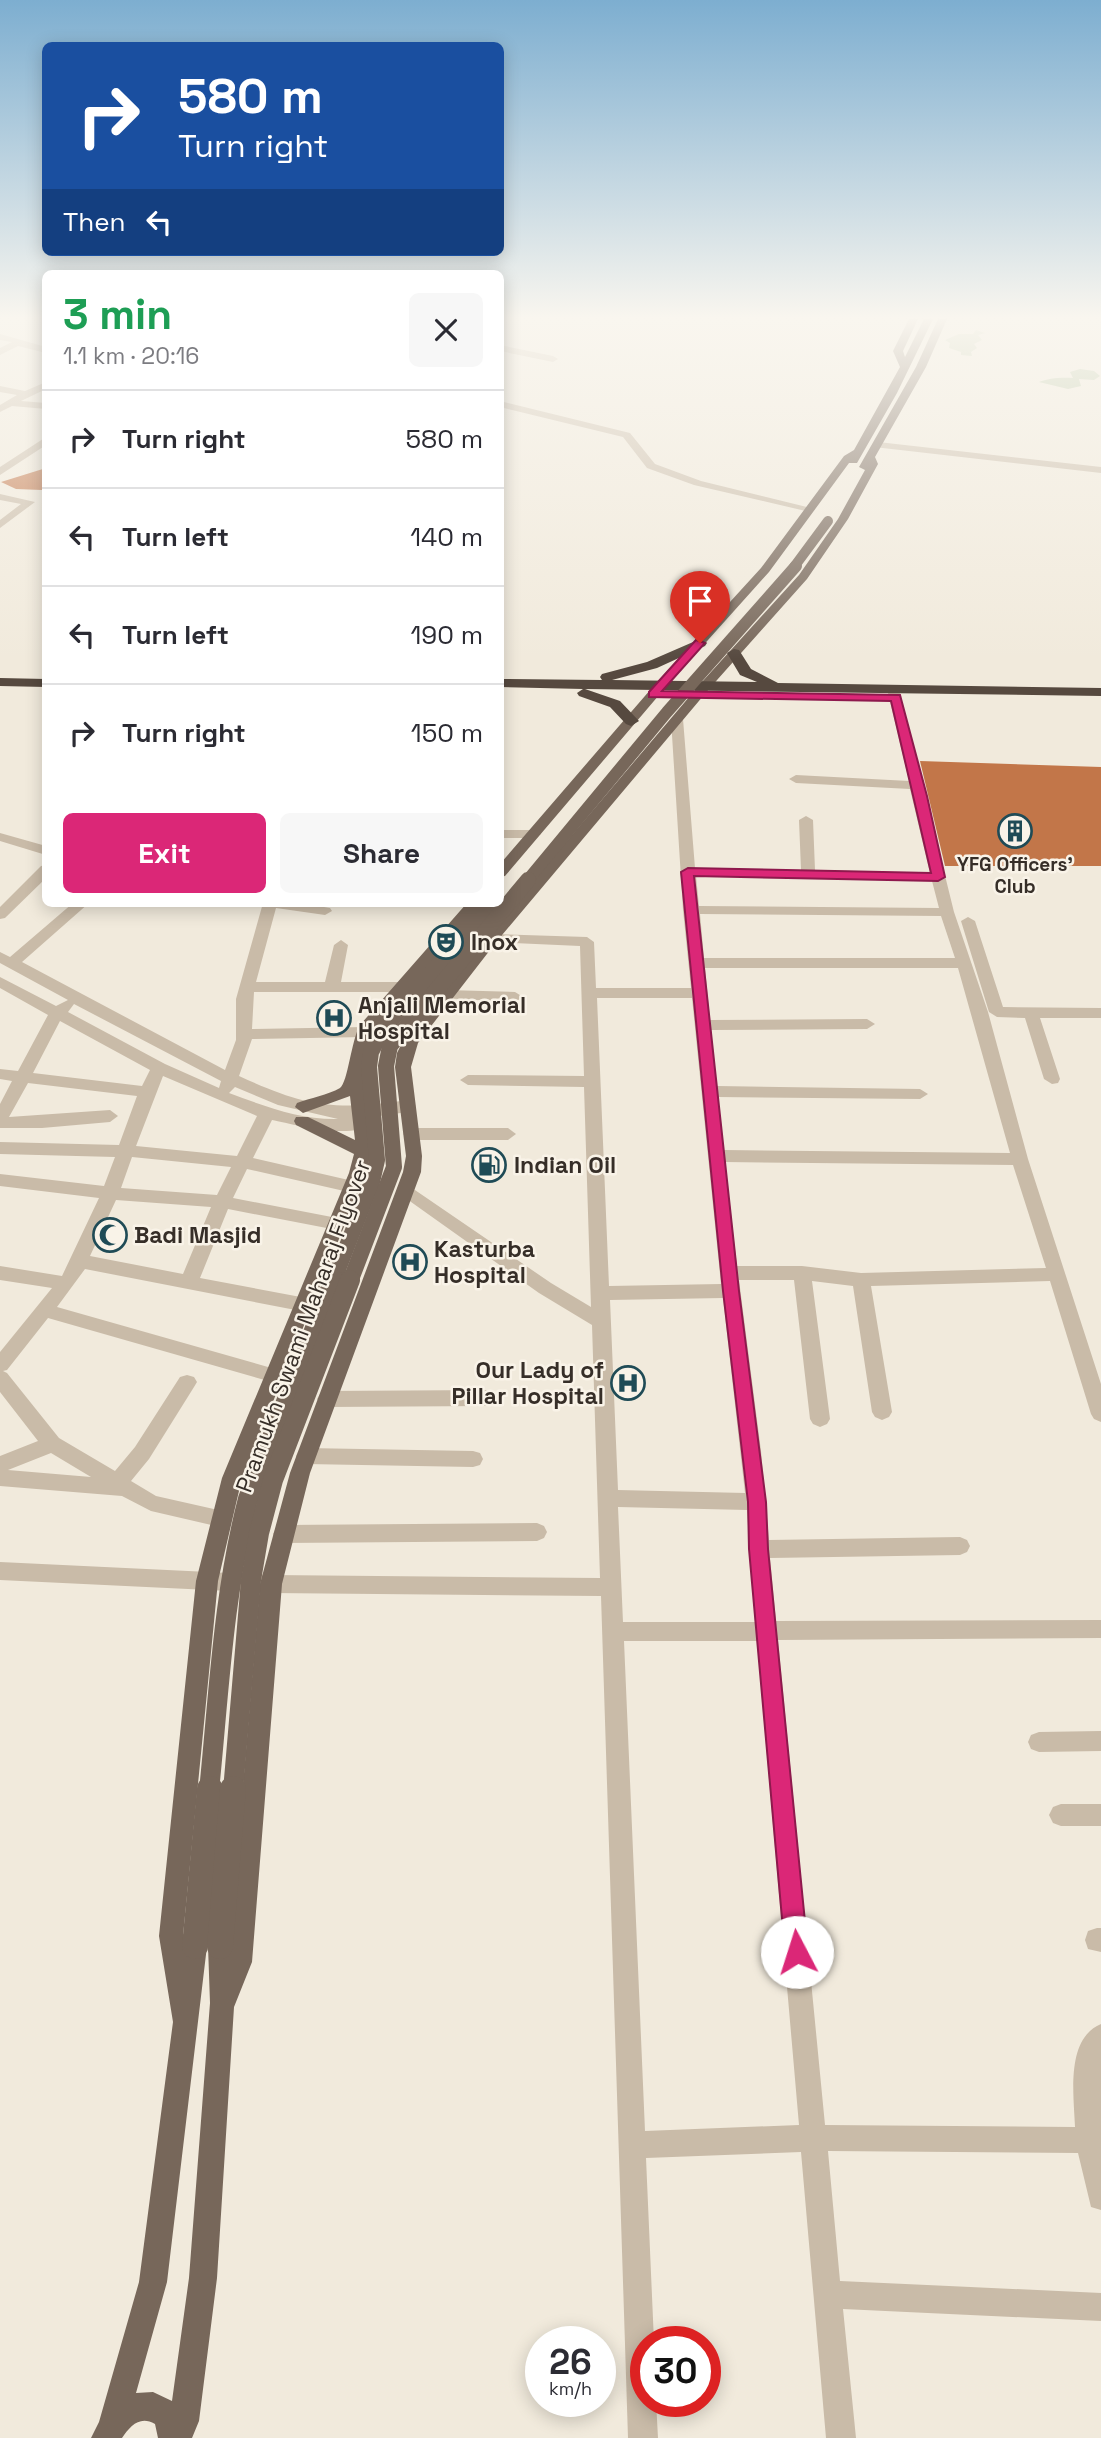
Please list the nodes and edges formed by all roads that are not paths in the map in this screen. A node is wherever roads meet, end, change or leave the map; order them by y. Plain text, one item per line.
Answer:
1 (617, 433) edge
2 (875, 433) edge
3 (880, 433) edge
4 (42, 443) edge
5 (864, 458) junction
6 (2, 468) edge
7 (1101, 470) edge
8 (0, 497) edge
9 (810, 509) junction
10 (0, 524) edge
11 (700, 643) junction
12 (734, 653) junction
13 (0, 674) edge
14 (42, 675) edge
15 (0, 682) edge
16 (42, 683) edge
17 (504, 683) edge
18 (784, 687) junction
19 (577, 688) junction
20 (657, 690) junction
21 (504, 691) edge
22 (701, 691) junction
23 (1101, 692) edge
24 (895, 693) junction
25 (1101, 700) edge
26 (677, 719) junction
27 (631, 720) junction
28 (796, 779) dead end
29 (916, 785) junction
30 (806, 820) dead end
31 (504, 834) edge
32 (534, 834) junction
33 (0, 837) edge
34 (42, 850) edge
35 (504, 868) edge
36 (688, 872) junction
37 (42, 873) edge
38 (808, 874) junction
39 (938, 877) junction
40 (504, 886) edge
41 (504, 906) edge
42 (77, 907) edge
43 (269, 907) edge
44 (302, 907) edge
45 (472, 907) edge
46 (488, 907) edge
47 (503, 907) edge
48 (690, 910) junction
49 (325, 911) dead end
50 (947, 912) junction
51 (0, 915) edge
52 (968, 921) dead end
53 (492, 938) junction
54 (341, 945) dead end
55 (6, 960) edge
56 (962, 962) junction
57 (696, 963) junction
58 (0, 982) edge
59 (248, 987) junction
60 (332, 987) junction
61 (403, 987) junction
62 (588, 993) junction
63 (699, 993) junction
64 (446, 995) junction
65 (516, 997) dead end
66 (75, 999) junction
67 (57, 1013) junction
68 (1031, 1013) junction
69 (1101, 1013) edge
70 (867, 1024) dead end
71 (702, 1025) junction
72 (365, 1032) junction
73 (244, 1034) junction
74 (159, 1068) junction
75 (0, 1074) edge
76 (24, 1078) junction
77 (355, 1078) junction
78 (230, 1079) junction
79 (1052, 1079) dead end
80 (468, 1080) dead end
81 (592, 1082) junction
82 (710, 1091) junction
83 (147, 1092) junction
84 (920, 1094) dead end
85 (224, 1097) junction
86 (267, 1113) junction
87 (302, 1114) junction
88 (110, 1116) dead end
89 (360, 1118) junction
90 (409, 1119) junction
91 (0, 1121) edge
92 (508, 1134) dead end
93 (0, 1148) edge
94 (127, 1151) junction
95 (363, 1151) junction
96 (717, 1156) junction
97 (1020, 1159) junction
98 (243, 1162) junction
99 (0, 1180) edge
100 (353, 1187) junction
101 (406, 1192) junction
102 (110, 1193) junction
103 (222, 1202) junction
104 (337, 1224) junction
105 (80, 1261) junction
106 (0, 1273) edge
107 (803, 1273) junction
108 (1057, 1274) junction
109 (861, 1280) junction
110 (189, 1282) junction
111 (730, 1282) junction
112 (65, 1283) junction
113 (600, 1293) junction
114 (306, 1305) junction
115 (44, 1310) junction
116 (601, 1321) junction
117 (6, 1345) edge
118 (0, 1365) edge
119 (275, 1376) junction
120 (0, 1378) edge
121 (187, 1382) dead end
122 (488, 1398) dead end
123 (327, 1399) junction
124 (882, 1412) dead end
125 (1101, 1414) edge
126 (820, 1419) dead end
127 (52, 1444) junction
128 (306, 1456) junction
129 (472, 1459) dead end
130 (0, 1465) edge
131 (0, 1478) edge
132 (122, 1486) junction
133 (607, 1498) junction
134 (757, 1502) junction
135 (220, 1518) junction
136 (537, 1532) dead end
137 (283, 1534) junction
138 (960, 1546) dead end
139 (759, 1549) junction
140 (0, 1571) edge
141 (207, 1581) junction
142 (271, 1584) junction
143 (610, 1587) junction
144 (1101, 1629) edge
145 (768, 1631) junction
146 (612, 1632) junction
147 (1101, 1741) edge
148 (1039, 1742) dead end
149 (1061, 1815) dead end
150 (1101, 1815) edge
151 (208, 1946) junction
152 (221, 2007) junction
153 (186, 2022) junction
154 (1101, 2037) edge
155 (813, 2138) junction
156 (1089, 2140) junction
157 (632, 2145) junction
158 (1101, 2197) edge
159 (828, 2294) junction
160 (1101, 2307) edge
161 (109, 2434) edge
162 (175, 2438) edge
163 (643, 2438) edge
164 (841, 2438) edge

1 - 9 street
2 - 5 main road
3 - 5 main road
4 - 6 street
5 - 7 street
5 - 9 main road
5 - 12 main road
5 - 40 main road
5 - 41 main road, Pramukh Swami Maharaj Flyover, bridge
8 - 10 street
9 - 11 main road
11 - 19 highway
11 - 20 main road
12 - 18 highway
12 - 22 main road
13 - 14 highway
15 - 16 highway
17 - 19 highway
18 - 22 highway
18 - 24 highway
19 - 20 highway
19 - 21 highway
19 - 27 highway
20 - 22 highway
20 - 27 main road
22 - 24 highway
22 - 26 main road
23 - 24 highway
24 - 25 highway
24 - 29 street
26 - 36 street
26 - 53 main road
27 - 32 main road
28 - 29 street
29 - 39 street
30 - 38 street
31 - 32 street
32 - 35 main road
33 - 34 street
36 - 38 street
36 - 48 street
37 - 51 street
38 - 39 street
39 - 50 street
42 - 55 street
43 - 59 street
44 - 49 street
45 - 61 main road
46 - 151 main road, Pramukh Swami Maharaj Flyover, bridge
47 - 151 main road, Pramukh Swami Maharaj Flyover, bridge
48 - 50 street
48 - 57 street
50 - 56 street
52 - 68 street
53 - 62 street
53 - 64 main road
54 - 60 street
55 - 66 street
56 - 57 street
56 - 97 street
57 - 63 street
58 - 67 street
59 - 60 street
59 - 73 street
60 - 61 street
61 - 72 main road
62 - 63 street
62 - 81 street
63 - 71 street
64 - 65 street
64 - 90 main road
66 - 67 street
66 - 78 street
67 - 74 street
67 - 76 street
68 - 69 street
68 - 79 street
70 - 71 street
71 - 82 street
72 - 73 street
72 - 77 main road
73 - 78 street
74 - 83 street
74 - 85 street
75 - 76 street
76 - 83 street
76 - 91 street
77 - 87 main road
77 - 89 main road
78 - 85 street
78 - 87 street
80 - 81 street
81 - 113 street
82 - 84 street
82 - 96 street
83 - 94 street
85 - 86 street
86 - 87 street
86 - 98 street
87 - 89 street
87 - 95 main road
88 - 91 street
89 - 90 street
89 - 95 main road
90 - 92 street
90 - 101 main road
93 - 94 street
94 - 98 street
94 - 102 street
95 - 100 main road
96 - 97 street
96 - 111 street
97 - 108 street
98 - 100 street
98 - 103 street
99 - 102 street
100 - 104 main road
101 - 116 street
101 - 123 main road
102 - 103 street
102 - 105 street
103 - 104 street
103 - 110 street
104 - 114 main road
105 - 110 street
105 - 112 street
106 - 112 street
107 - 109 street
107 - 111 street
107 - 126 street
108 - 109 street
108 - 125 street
109 - 124 street
110 - 114 street
111 - 113 street
111 - 134 street
112 - 115 street
113 - 116 street
114 - 119 main road
115 - 117 street
115 - 119 street
116 - 133 street
117 - 118 street
119 - 135 main road
120 - 127 street
121 - 132 street
122 - 123 street
123 - 128 main road
127 - 130 street
127 - 132 street
128 - 129 street
128 - 137 main road
131 - 132 street
132 - 135 street
133 - 134 street
133 - 143 street
134 - 139 street
135 - 141 main road
136 - 137 street
137 - 142 main road
138 - 139 street
139 - 145 street
140 - 141 street
141 - 142 street
141 - 153 main road
142 - 143 street
142 - 152 main road
143 - 146 street
144 - 145 street
145 - 146 street
145 - 155 street
146 - 157 street
147 - 148 street
149 - 150 street
151 - 152 main road, Pramukh Swami Maharaj Flyover
151 - 153 main road, Pramukh Swami Maharaj Flyover
152 - 162 main road
153 - 161 main road, Pramukh Swami Maharaj Flyover
154 - 156 street
155 - 156 street
155 - 157 street
155 - 159 street
156 - 158 street
157 - 163 street
159 - 160 street
159 - 164 street
161 - 162 main road

